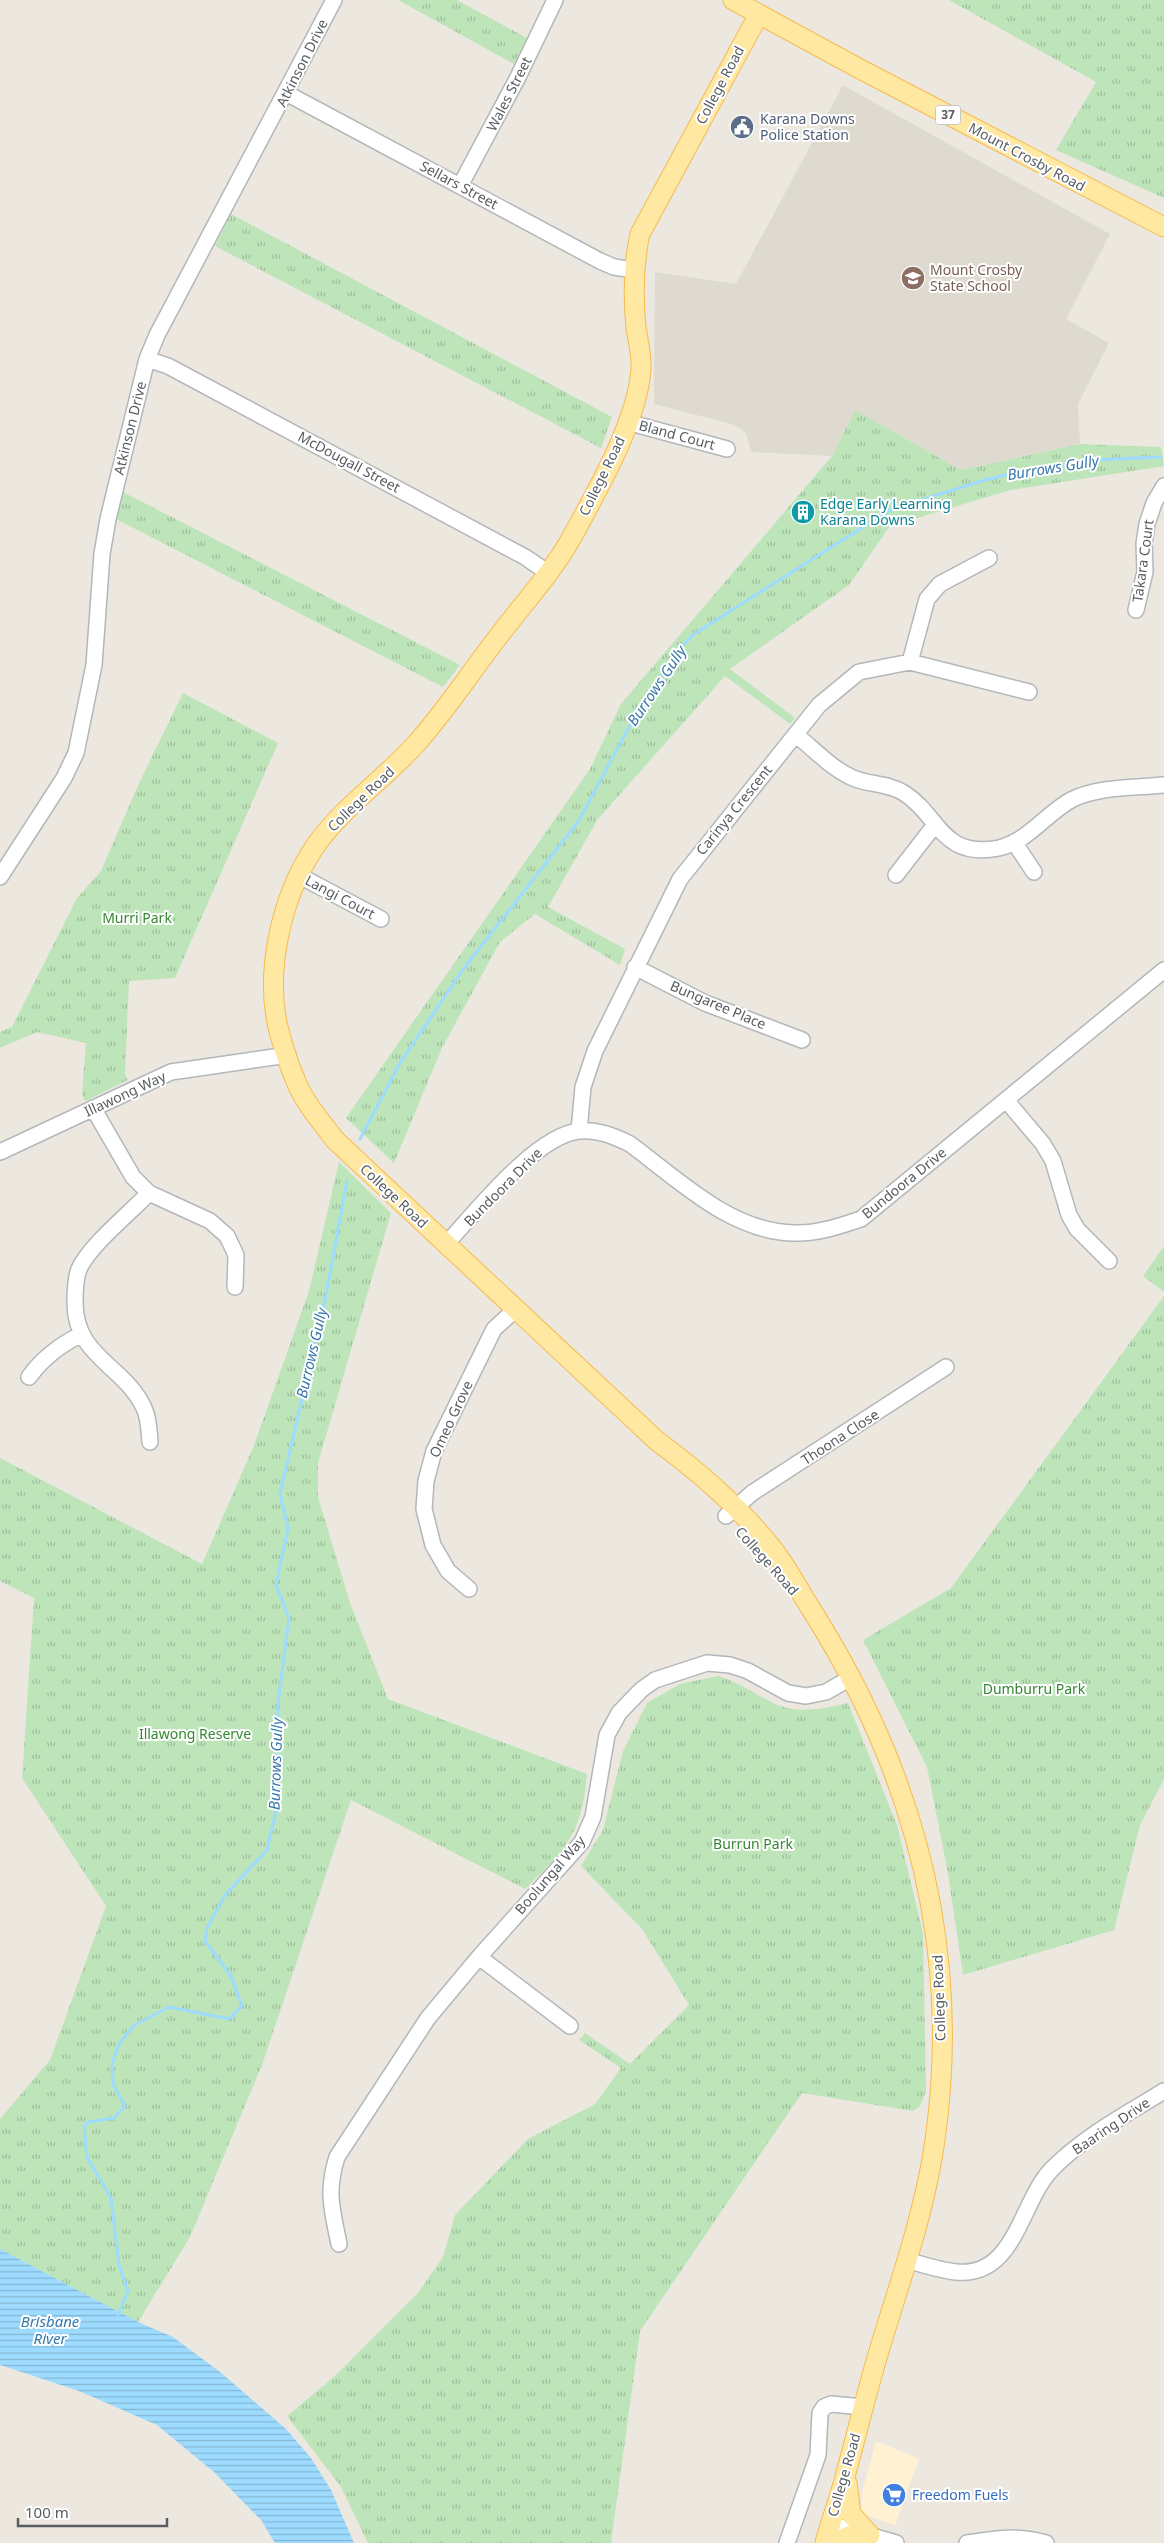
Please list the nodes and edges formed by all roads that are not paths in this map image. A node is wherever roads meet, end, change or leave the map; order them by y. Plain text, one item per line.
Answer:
1 (334, 0) edge
2 (555, 0) edge
3 (733, 0) edge
4 (759, 14) junction
5 (286, 93) junction
6 (460, 186) junction
7 (1164, 226) edge
8 (634, 270) junction
9 (147, 359) junction
10 (627, 422) junction
11 (727, 449) dead end
12 (1164, 486) edge
13 (990, 558) dead end
14 (548, 572) junction
15 (1136, 610) dead end
16 (910, 662) junction
17 (1029, 692) dead end
18 (796, 735) junction
19 (1164, 785) edge
20 (934, 826) junction
21 (1014, 842) junction
22 (1034, 872) dead end
23 (298, 875) junction
24 (896, 875) dead end
25 (0, 877) edge
26 (381, 919) dead end
27 (635, 967) junction
28 (1164, 970) edge
29 (802, 1040) dead end
30 (288, 1055) junction
31 (1006, 1100) junction
32 (93, 1108) junction
33 (578, 1131) junction
34 (0, 1152) edge
35 (149, 1193) junction
36 (446, 1244) junction
37 (1109, 1261) dead end
38 (235, 1287) dead end
39 (516, 1309) junction
40 (80, 1335) junction
41 (946, 1367) dead end
42 (29, 1377) dead end
43 (150, 1442) dead end
44 (730, 1512) junction
45 (469, 1589) dead end
46 (852, 1677) junction
47 (479, 1957) junction
48 (570, 2026) dead end
49 (1164, 2091) edge
50 (339, 2244) dead end
51 (907, 2260) junction
52 (863, 2407) junction
53 (847, 2471) junction
54 (830, 2524) junction
55 (870, 2535) junction
56 (787, 2543) edge
57 (825, 2543) edge
58 (834, 2543) edge
59 (896, 2543) edge
60 (967, 2543) edge
61 (1046, 2543) edge

1 - 5 street, Atkinson Drive
2 - 6 street, Wales Street
3 - 4 main road, Mount Crosby Road / 37
4 - 7 main road, Mount Crosby Road / 37
4 - 8 main road, College Road
5 - 6 street, Sellars Street
5 - 9 street, Atkinson Drive
6 - 8 street, Sellars Street
8 - 10 main road, College Road
9 - 14 street, McDougall Street
9 - 25 street, Atkinson Drive
10 - 11 street, Bland Court
10 - 14 main road, College Road
12 - 15 street, Takara Court
13 - 16 street
14 - 23 main road, College Road
16 - 17 street, Carinya Crescent
16 - 18 street, Carinya Crescent
18 - 20 street
18 - 27 street, Carinya Crescent
19 - 21 street
20 - 21 street
20 - 24 street
21 - 22 street
23 - 26 street, Langi Court
23 - 30 main road, College Road
27 - 29 street, Bungaree Place
27 - 33 street, Carinya Crescent
28 - 31 street, Bundoora Drive
30 - 32 street, Illawong Way
30 - 36 main road, College Road
31 - 33 street, Bundoora Drive
31 - 37 street
32 - 34 street, Illawong Way
32 - 35 street
33 - 36 street, Bundoora Drive
35 - 38 street
35 - 40 street
36 - 39 main road, College Road
39 - 44 main road, College Road
39 - 45 street, Omeo Grove
40 - 42 street
40 - 43 street
41 - 44 street, Thoona Close
44 - 46 main road, College Road
46 - 47 street, Boolungal Way
46 - 51 main road, College Road
47 - 48 street
47 - 50 street, Boolungal Way
49 - 51 street, Baaring Drive
51 - 52 main road, College Road
52 - 53 main road, College Road
52 - 56 street
53 - 54 main road, College Road
53 - 55 main road
54 - 55 street
54 - 57 main road, College Road
55 - 58 main road
55 - 59 street
60 - 61 street

